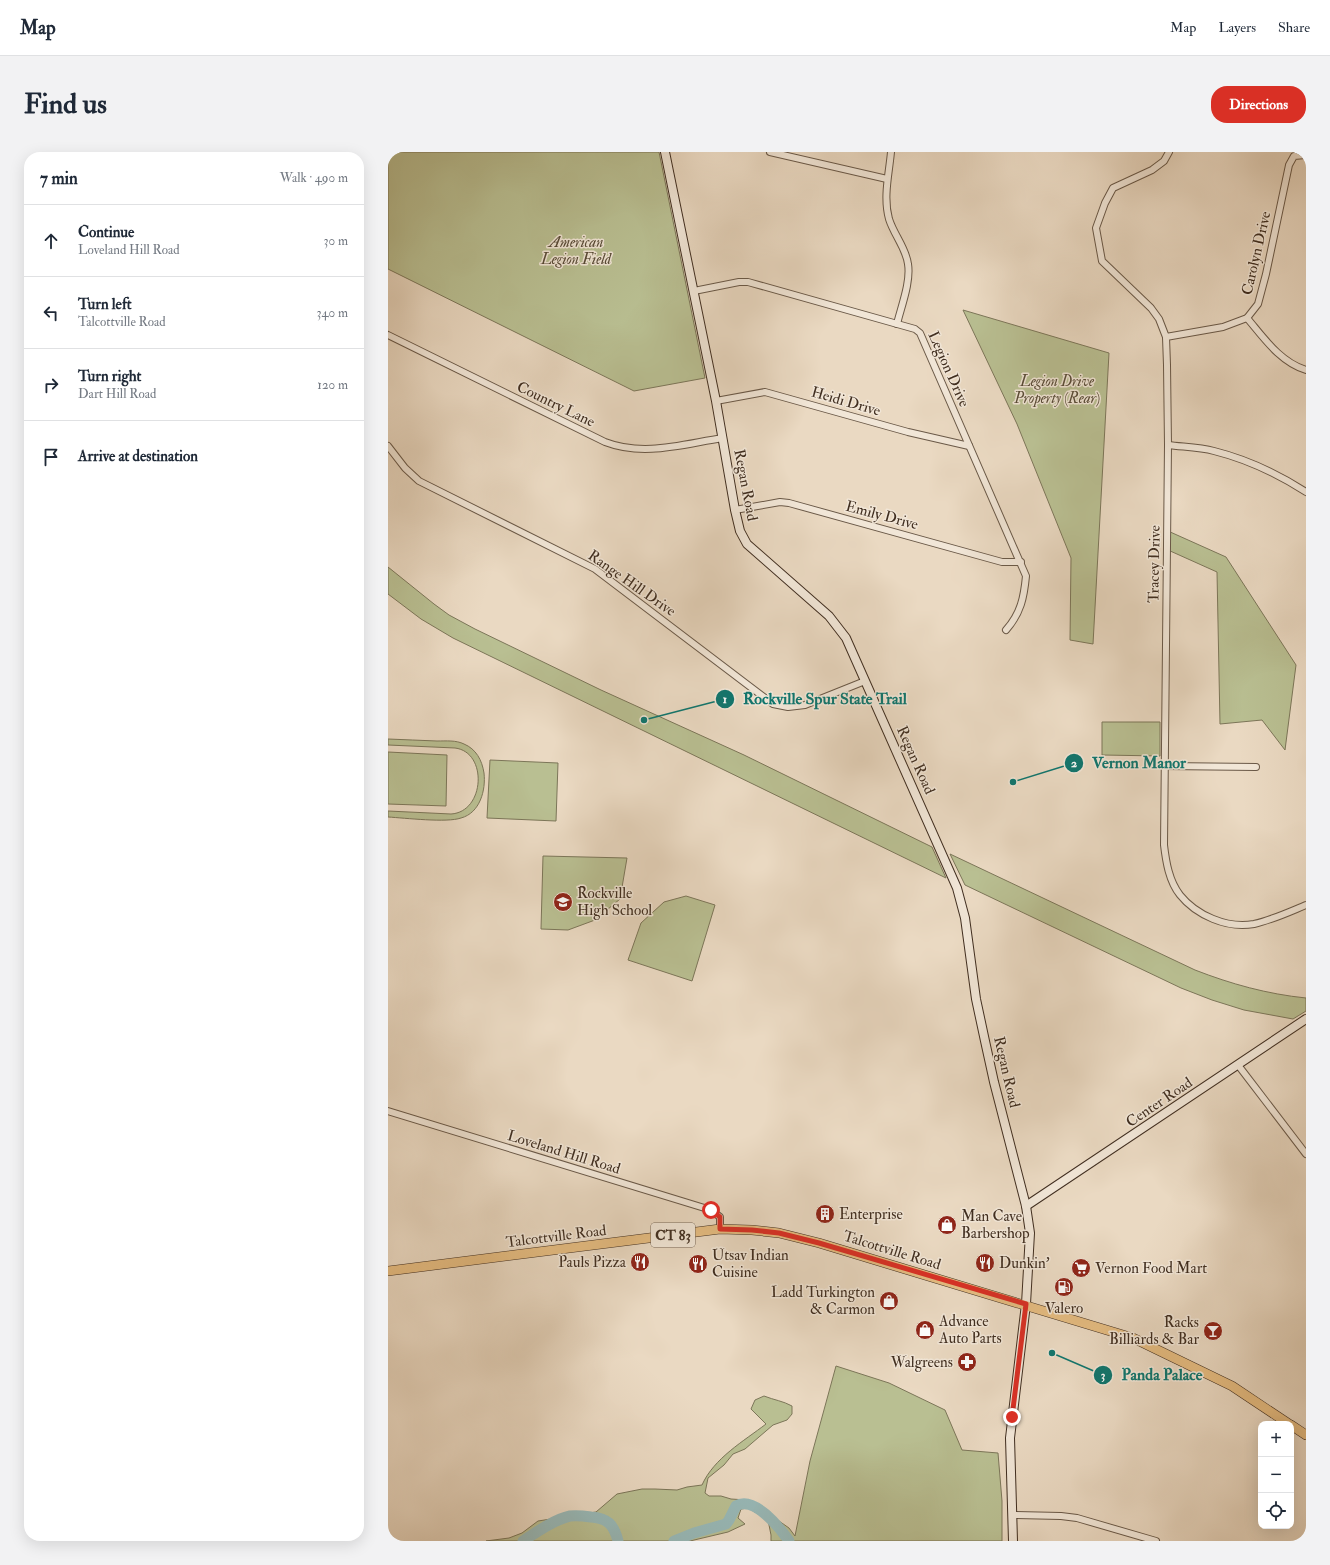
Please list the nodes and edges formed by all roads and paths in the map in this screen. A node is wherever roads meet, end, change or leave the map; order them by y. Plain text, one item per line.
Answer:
1 (665, 152) edge
2 (770, 152) edge
3 (891, 152) edge
4 (1169, 152) edge
5 (1306, 155) edge
6 (887, 179) junction
7 (694, 291) junction
8 (1247, 318) junction
9 (897, 324) junction
10 (388, 335) edge
11 (1166, 337) junction
12 (1306, 370) edge
13 (716, 401) junction
14 (723, 438) junction
15 (388, 446) edge
16 (969, 446) junction
17 (1168, 446) junction
18 (1306, 492) edge
19 (735, 510) junction
20 (1021, 562) junction
21 (1006, 630) dead end
22 (865, 681) junction
23 (1165, 766) junction
24 (1256, 767) dead end
25 (1306, 905) edge
26 (1306, 1019) edge
27 (1238, 1065) junction
28 (388, 1111) edge
29 (1306, 1154) edge
30 (1026, 1206) junction
31 (720, 1229) junction
32 (388, 1272) edge
33 (1026, 1304) junction
34 (1284, 1421) edge
35 (1294, 1428) edge
36 (1306, 1435) edge
37 (1012, 1515) junction
38 (1013, 1541) edge
39 (1156, 1541) edge

1 - 7 street, Regan Road
2 - 6 street
3 - 6 street
4 - 11 street, Tracey Drive
5 - 8 street, Carolyn Drive
6 - 9 street
7 - 9 street, Legion Drive
7 - 13 street, Regan Road
8 - 11 street
8 - 12 street
9 - 16 street, Legion Drive
10 - 14 street, Country Lane
11 - 17 street, Tracey Drive
13 - 14 street, Regan Road
13 - 16 street, Heidi Drive
14 - 19 street, Regan Road
15 - 22 street, Range Hill Drive
16 - 20 street, Legion Drive
17 - 18 street
17 - 23 street, Tracey Drive
19 - 20 street, Emily Drive
19 - 22 street, Regan Road
20 - 21 street, Legion Drive
22 - 30 street, Regan Road
23 - 24 street
23 - 25 street, Tracey Drive
26 - 27 street, Center Road
27 - 29 street
27 - 30 street, Center Road
28 - 31 street, Loveland Hill Road
30 - 33 street, Regan Road
31 - 32 main road, Talcottville Road / CT 83
31 - 33 main road, Talcottville Road / CT 83
33 - 34 main road, Talcottville Road / CT 83
33 - 37 street, Regan Road
35 - 36 main road, Talcottville Road / CT 83
37 - 38 street, Regan Road
37 - 39 street

